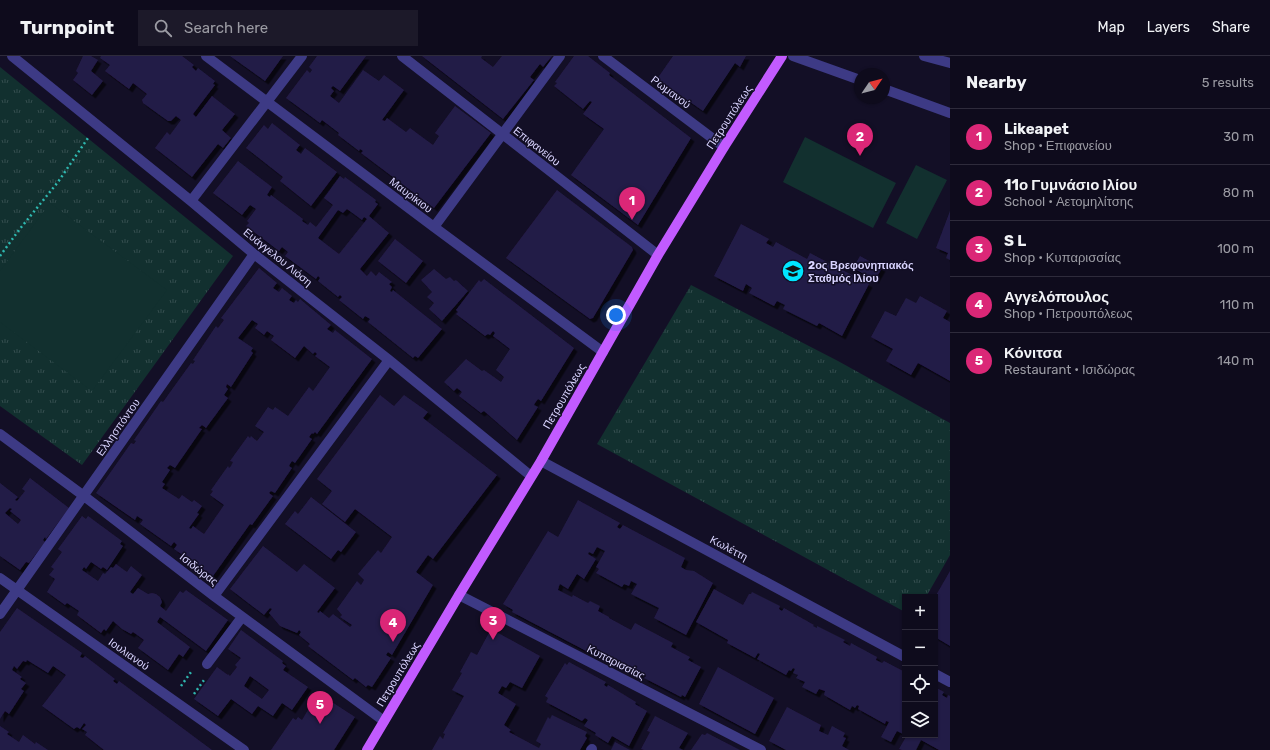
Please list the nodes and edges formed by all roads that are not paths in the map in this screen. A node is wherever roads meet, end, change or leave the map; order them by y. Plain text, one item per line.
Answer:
1 (12, 56) edge
2 (206, 56) edge
3 (302, 56) edge
4 (402, 56) edge
5 (560, 56) edge
6 (603, 56) edge
7 (782, 56) edge
8 (793, 56) edge
9 (924, 56) edge
10 (950, 63) edge
11 (854, 78) edge
12 (890, 91) edge
13 (268, 102) junction
14 (950, 113) edge
15 (503, 134) junction
16 (724, 146) junction
17 (191, 201) junction
18 (434, 227) junction
19 (254, 254) junction
20 (658, 255) junction
21 (603, 352) junction
22 (389, 360) junction
23 (0, 434) edge
24 (540, 461) junction
25 (531, 476) junction
26 (84, 496) junction
27 (0, 578) edge
28 (16, 590) junction
29 (459, 595) junction
30 (214, 596) junction
31 (0, 614) edge
32 (242, 616) junction
33 (902, 655) edge
34 (207, 664) road end
35 (938, 676) edge
36 (950, 682) edge
37 (384, 721) junction
38 (244, 750) edge
39 (367, 750) edge
40 (761, 750) edge

1 - 17 street, Ευάγγελου Λιόση
2 - 13 street, Μαυρίκιου
3 - 13 street
4 - 15 street, Επιφανείου
5 - 15 street
6 - 16 street, Ρωμανού
7 - 16 main road, Πετρουπόλεως
8 - 11 street
9 - 10 street
12 - 14 street
13 - 17 street
13 - 18 street, Μαυρίκιου
15 - 18 street
15 - 20 street, Επιφανείου
16 - 20 main road, Πετρουπόλεως
17 - 19 street, Ευάγγελου Λιόση
18 - 21 street, Μαυρίκιου
19 - 22 street, Ευάγγελου Λιόση
19 - 26 street, Ελλησπόντου
20 - 21 main road, Πετρουπόλεως
21 - 24 main road, Πετρουπόλεως
22 - 25 street, Ευάγγελου Λιόση
22 - 30 street
23 - 26 street, Ισιδώρας
24 - 25 main road, Πετρουπόλεως
24 - 33 street, Κωλέττη
25 - 29 main road, Πετρουπόλεως
26 - 28 street, Ελλησπόντου
26 - 30 street, Ισιδώρας
27 - 28 street, Ιουλιανού
28 - 31 street, Ελλησπόντου
28 - 38 street, Ιουλιανού
29 - 37 main road, Πετρουπόλεως
29 - 40 street, Κυπαρισσίας
30 - 32 street, Ισιδώρας
32 - 34 street
32 - 37 street, Ισιδώρας
35 - 36 street
37 - 39 main road, Πετρουπόλεως

